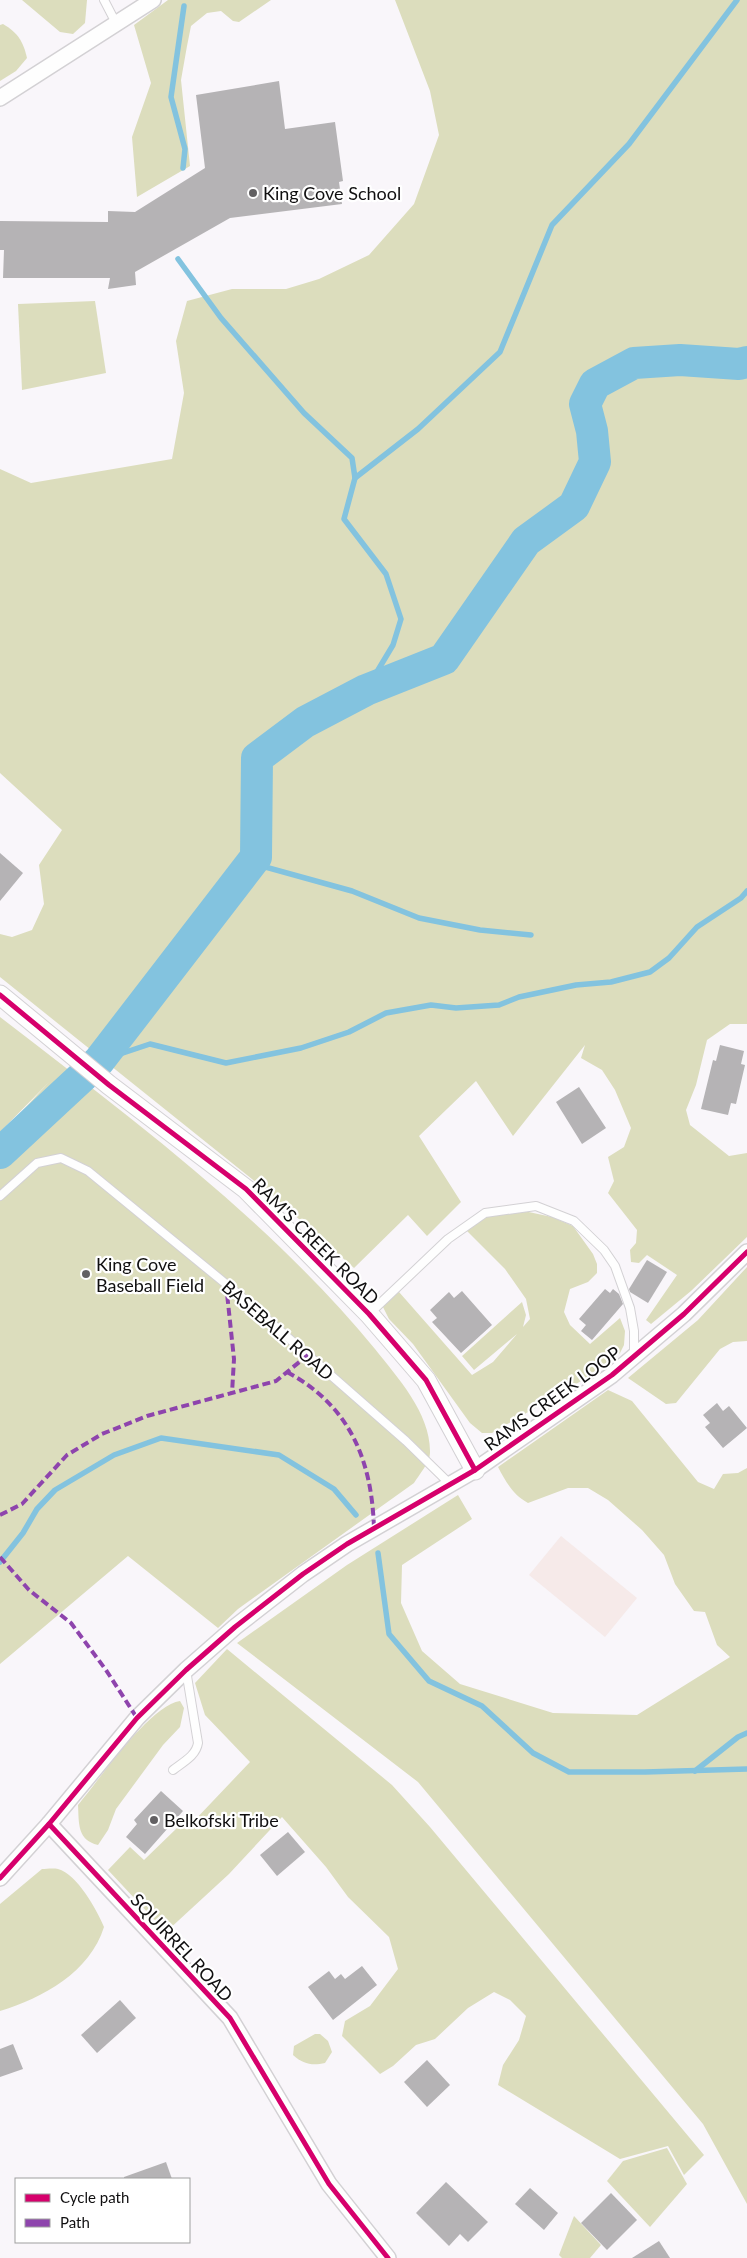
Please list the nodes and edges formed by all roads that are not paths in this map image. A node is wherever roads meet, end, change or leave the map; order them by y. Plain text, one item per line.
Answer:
1 (104, 0) edge
2 (153, 0) edge
3 (117, 25) junction
4 (0, 98) edge
5 (0, 995) edge
6 (0, 1196) edge
7 (747, 1252) edge
8 (369, 1314) junction
9 (634, 1356) junction
10 (474, 1470) junction
11 (450, 1484) junction
12 (186, 1670) junction
13 (173, 1770) dead end
14 (48, 1824) junction
15 (0, 1878) edge
16 (388, 2258) edge

1 - 3 lane
2 - 3 street
3 - 4 street
5 - 8 street, RAM'S CREEK ROAD
6 - 11 lane, BASEBALL ROAD
7 - 9 street, RAMS CREEK LOOP
8 - 9 lane
8 - 10 street, RAM'S CREEK ROAD
9 - 10 street, RAMS CREEK LOOP
10 - 11 street, RAMS CREEK LOOP
11 - 12 street, RAMS CREEK LOOP
12 - 13 lane
12 - 14 street, RAMS CREEK LOOP
14 - 15 street
14 - 16 street, SQUIRREL ROAD

